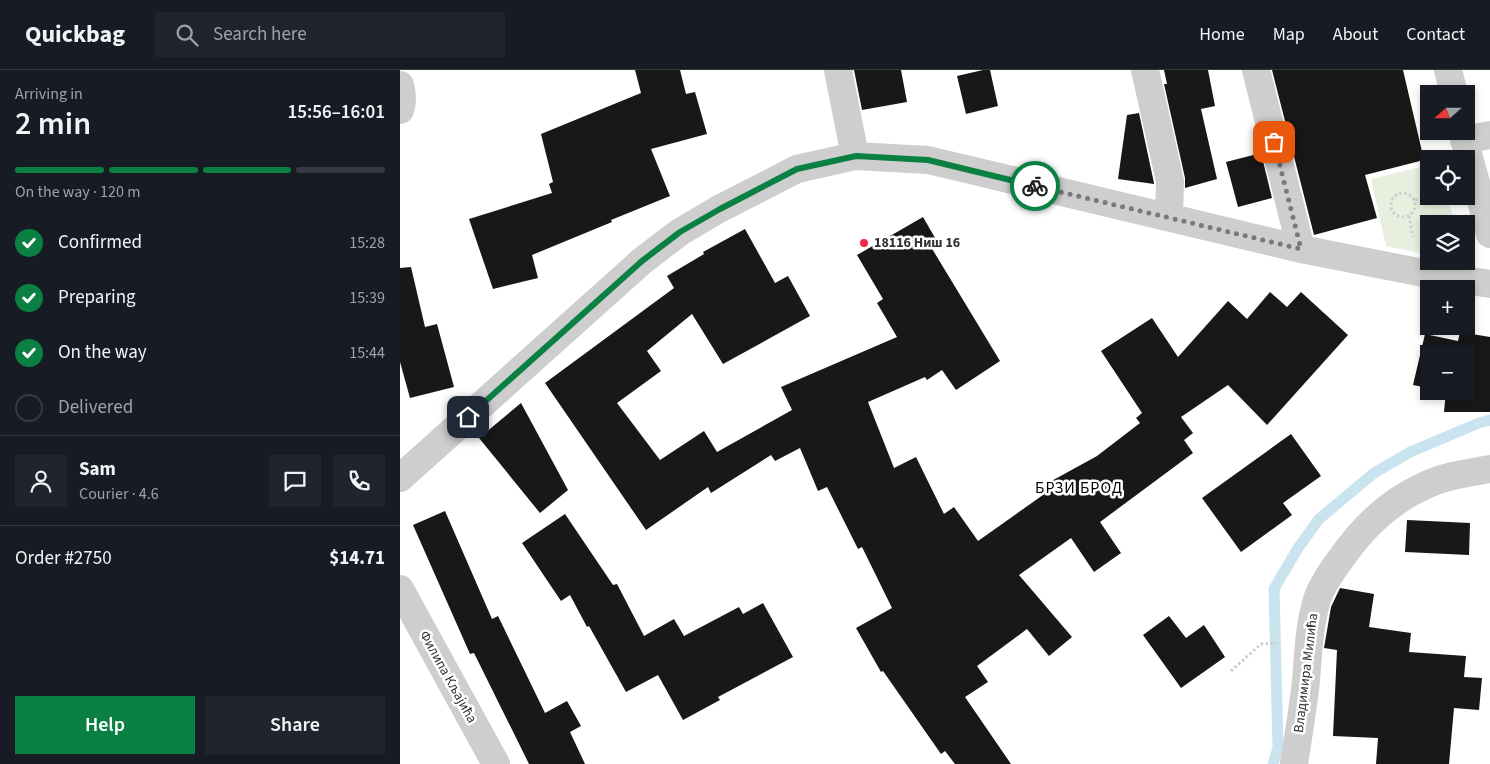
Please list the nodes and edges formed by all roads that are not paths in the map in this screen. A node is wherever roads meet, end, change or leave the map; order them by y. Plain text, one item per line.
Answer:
1 (838, 70) edge
2 (1145, 70) edge
3 (1256, 70) edge
4 (1448, 70) edge
5 (400, 85) edge
6 (1452, 85) edge
7 (400, 110) edge
8 (1473, 140) edge
9 (856, 156) junction
10 (1169, 218) junction
11 (1490, 234) edge
12 (1301, 249) junction
13 (1490, 284) edge
14 (1490, 470) edge
15 (400, 478) edge
16 (400, 589) edge
17 (496, 764) edge
18 (1294, 764) edge

1 - 9 street
2 - 10 street
3 - 12 street
4 - 6 street
5 - 7 street
8 - 11 street
9 - 10 street
9 - 15 street
10 - 12 street
12 - 13 street
14 - 18 street, Владимира Милића
16 - 17 street, Филипа Кљајића

